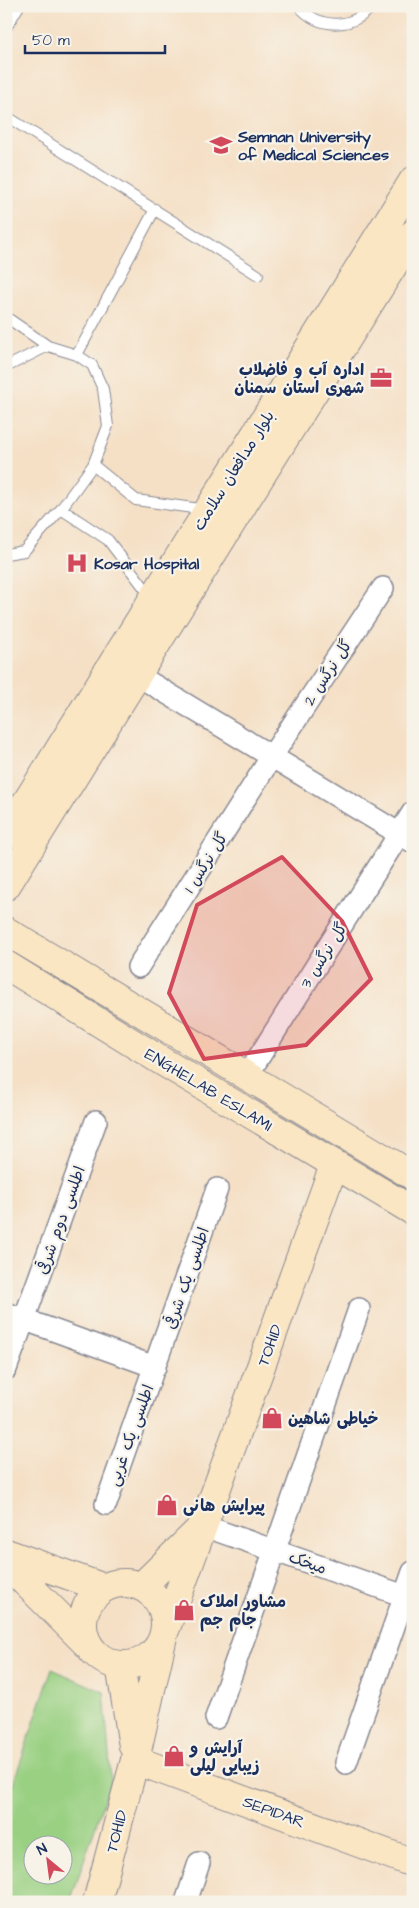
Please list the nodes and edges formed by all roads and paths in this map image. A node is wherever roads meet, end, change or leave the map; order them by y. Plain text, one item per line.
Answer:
1 (19, 6) edge
2 (300, 6) edge
3 (372, 6) edge
4 (6, 28) edge
5 (6, 116) edge
6 (413, 181) edge
7 (155, 209) junction
8 (413, 234) edge
9 (258, 275) dead end
10 (6, 317) edge
11 (48, 346) junction
12 (77, 355) junction
13 (6, 367) edge
14 (300, 389) junction
15 (270, 437) junction
16 (93, 465) junction
17 (61, 509) junction
18 (208, 511) junction
19 (6, 554) edge
20 (383, 588) dead end
21 (153, 600) junction
22 (136, 675) junction
23 (272, 756) junction
24 (413, 812) edge
25 (6, 835) edge
26 (406, 838) edge
27 (7, 884) edge
28 (6, 931) edge
29 (6, 965) edge
30 (138, 968) dead end
31 (174, 1033) junction
32 (160, 1060) junction
33 (247, 1076) junction
34 (96, 1121) dead end
35 (334, 1164) junction
36 (413, 1176) edge
37 (217, 1190) dead end
38 (413, 1211) edge
39 (359, 1310) dead end
40 (15, 1316) edge
41 (155, 1367) junction
42 (6, 1369) edge
43 (106, 1504) dead end
44 (204, 1526) junction
45 (274, 1550) junction
46 (6, 1553) edge
47 (6, 1563) edge
48 (413, 1572) edge
49 (142, 1586) junction
50 (104, 1588) junction
51 (409, 1598) edge
52 (164, 1635) junction
53 (88, 1644) junction
54 (120, 1665) junction
55 (216, 1718) dead end
56 (135, 1760) junction
57 (346, 1763) dead end
58 (199, 1863) dead end
59 (413, 1863) edge
60 (97, 1902) edge
61 (186, 1902) edge

1 - 4 lane
2 - 3 lane
5 - 7 lane
6 - 14 street, بلوار مدافعان سلامت
7 - 9 lane
7 - 12 lane
8 - 14 street, بلوار مدافعان سلامت
10 - 11 lane
11 - 12 lane
11 - 13 lane
12 - 16 lane
14 - 15 street, بلوار مدافعان سلامت
15 - 18 street, بلوار مدافعان سلامت
15 - 22 street, بلوار مدافعان سلامت
16 - 17 lane
16 - 18 lane
17 - 19 lane
17 - 21 lane
18 - 21 street, بلوار مدافعان سلامت
20 - 23 street, گل نرگس 2
21 - 25 street, بلوار مدافعان سلامت
22 - 23 street
22 - 27 street, بلوار مدافعان سلامت
23 - 26 street
23 - 30 street, گل نرگس 1
24 - 26 street, گل نرگس 3
26 - 33 street, گل نرگس 3
28 - 31 street, ENGHELAB ESLAMI
29 - 32 street, ENGHELAB ESLAMI
31 - 32 street
31 - 33 street, ENGHELAB ESLAMI
32 - 35 street, ENGHELAB ESLAMI
33 - 36 street, ENGHELAB ESLAMI
34 - 40 street, اطلسی دوم شرقی
35 - 38 street, ENGHELAB ESLAMI
35 - 44 street, TOHID
37 - 41 street, اطلسی یک شرقی
39 - 45 street
40 - 41 street
40 - 42 street, اطلسی دوم شرقی
41 - 43 street, اطلسی یک غربی
44 - 45 street, میخک
44 - 49 street, TOHID
44 - 52 street, TOHID
45 - 51 street, میخک
45 - 55 street
46 - 50 street
47 - 53 street
48 - 51 street
49 - 50 street
49 - 52 street
50 - 53 street
51 - 57 street
52 - 54 street
52 - 56 street, TOHID
53 - 54 street
54 - 56 street, TOHID
56 - 59 street, SEPIDAR
56 - 60 street, TOHID
58 - 61 street

